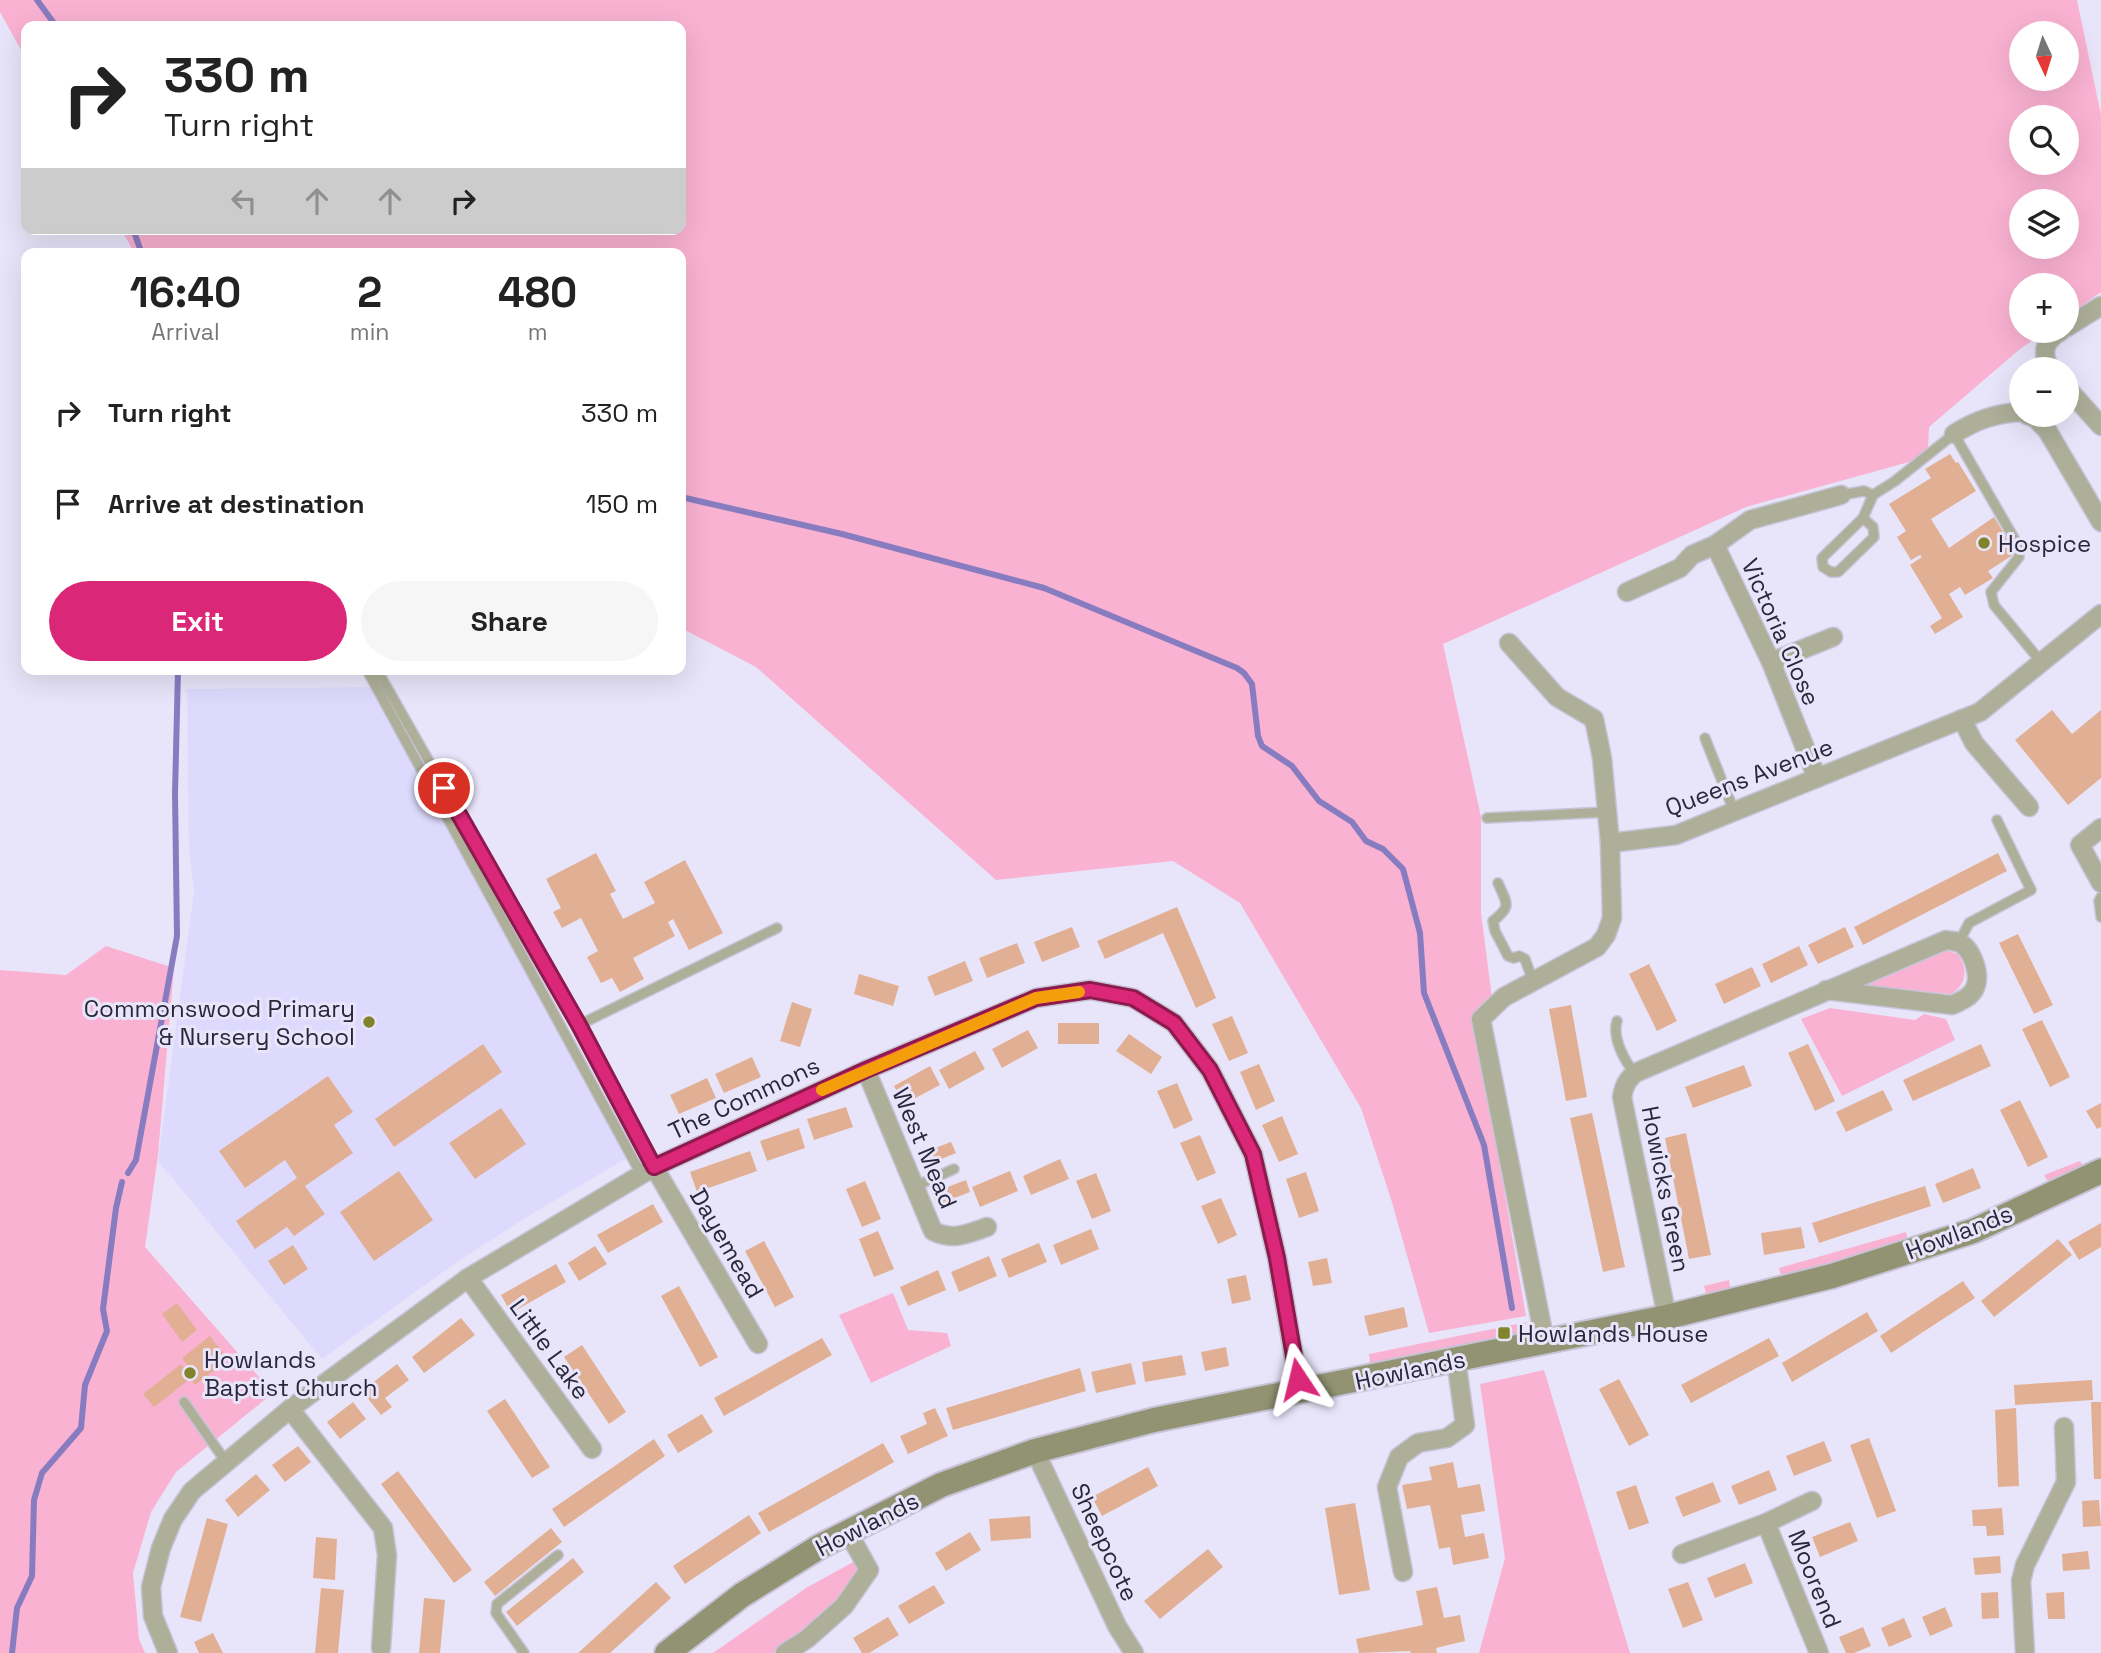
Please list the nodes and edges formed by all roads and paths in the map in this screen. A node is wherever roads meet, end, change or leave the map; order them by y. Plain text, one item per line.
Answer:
1 (2101, 306) edge
2 (2079, 320) edge
3 (2079, 401) edge
4 (2009, 413) edge
5 (2101, 426) edge
6 (2045, 427) edge
7 (1954, 433) junction
8 (1841, 495) joint
9 (1873, 495) junction
10 (1863, 518) junction
11 (2101, 522) edge
12 (1715, 545) junction
13 (1627, 592) dead end
14 (2101, 614) edge
15 (1833, 637) dead end
16 (1509, 642) dead end
17 (1771, 663) junction
18 (2042, 663) junction
19 (369, 675) edge
20 (380, 675) edge
21 (1962, 719) junction
22 (1705, 738) dead end
23 (1817, 778) junction
24 (2029, 807) dead end
25 (1734, 811) junction
26 (1607, 813) junction
27 (1487, 818) dead end
28 (1997, 820) dead end
29 (2101, 828) edge
30 (1610, 843) junction
31 (1498, 883) dead end
32 (2101, 883) edge
33 (2101, 897) edge
34 (2101, 918) edge
35 (777, 928) dead end
36 (1959, 942) junction
37 (1533, 981) junction
38 (1826, 990) junction
39 (1617, 1021) dead end
40 (579, 1025) junction
41 (866, 1070) junction
42 (1635, 1073) junction
43 (954, 1169) dead end
44 (648, 1171) junction
45 (2101, 1171) edge
46 (914, 1187) junction
47 (987, 1227) dead end
48 (468, 1278) junction
49 (1667, 1317) junction
50 (1545, 1342) junction
51 (758, 1344) dead end
52 (1456, 1359) junction
53 (1300, 1393) junction
54 (184, 1402) dead end
55 (290, 1409) junction
56 (2064, 1427) dead end
57 (592, 1449) dead end
58 (1035, 1451) junction
59 (226, 1462) junction
60 (1812, 1501) dead end
61 (1766, 1523) junction
62 (848, 1532) junction
63 (1682, 1554) dead end
64 (558, 1555) dead end
65 (1403, 1572) dead end
66 (381, 1648) dead end
67 (167, 1653) edge
68 (524, 1653) edge
69 (667, 1653) edge
70 (785, 1653) edge
71 (1134, 1653) edge
72 (1819, 1653) edge
73 (2025, 1653) edge

1 - 2 street
3 - 5 street
4 - 7 street
6 - 11 street
7 - 9 lane
7 - 18 lane
8 - 9 lane
8 - 12 street, Victoria Close
9 - 10 lane
10 - 10 lane
12 - 13 street, Victoria Close
12 - 17 street, Victoria Close
14 - 18 street, Queens Avenue
15 - 17 street
16 - 26 street
17 - 23 street, Victoria Close
18 - 21 street, Queens Avenue
19 - 44 lane
20 - 40 lane
21 - 23 street, Queens Avenue
21 - 24 street
22 - 25 lane
23 - 25 street, Queens Avenue
25 - 30 street, Queens Avenue
26 - 27 lane
26 - 30 street
28 - 36 lane
29 - 32 street
30 - 37 street
31 - 37 lane
33 - 34 lane
35 - 40 lane
36 - 38 street, Howicks Green
36 - 38 street
37 - 50 street
38 - 42 street, Howicks Green
39 - 42 lane
40 - 44 lane
41 - 44 street, The Commons
41 - 46 street, West Mead
41 - 53 street, The Commons
42 - 49 street, Howicks Green
43 - 46 lane
44 - 48 street, The Commons
44 - 51 street, Dayemead
45 - 49 street, Howlands
46 - 47 street, West Mead
48 - 55 street, The Commons
48 - 57 street, Little Lake
49 - 50 street, Howlands
50 - 52 street, Howlands
52 - 53 street, Howlands
52 - 65 street
53 - 58 street, Howlands
54 - 59 lane
55 - 59 street, The Commons
55 - 66 street
56 - 73 street
58 - 62 street, Howlands
58 - 71 street, Sheepcote
59 - 67 street, The Commons
60 - 61 street, Moorend
61 - 63 street, Moorend
61 - 72 street, Moorend
62 - 69 street, Howlands
62 - 70 street
64 - 68 lane

